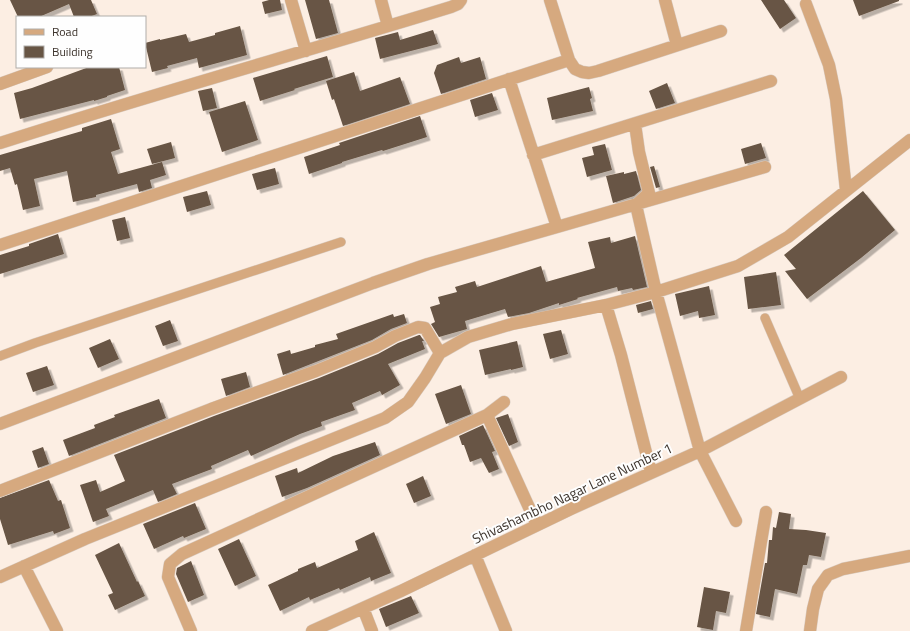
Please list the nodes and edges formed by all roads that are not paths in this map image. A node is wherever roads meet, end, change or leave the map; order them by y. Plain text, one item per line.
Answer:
1 (291, 0) edge
2 (381, 0) edge
3 (461, 0) edge
4 (550, 0) edge
5 (665, 0) edge
6 (806, 4) dead end
7 (388, 26) junction
8 (721, 31) dead end
9 (677, 45) junction
10 (306, 51) junction
11 (569, 60) junction
12 (44, 68) edge
13 (509, 79) junction
14 (771, 81) dead end
15 (0, 84) edge
16 (635, 124) junction
17 (910, 140) edge
18 (0, 143) edge
19 (533, 155) junction
20 (765, 167) dead end
21 (846, 190) junction
22 (636, 205) junction
23 (557, 227) junction
24 (341, 242) dead end
25 (0, 245) edge
26 (656, 292) junction
27 (606, 305) junction
28 (765, 318) dead end
29 (440, 353) junction
30 (0, 356) edge
31 (841, 377) dead end
32 (800, 399) junction
33 (504, 402) dead end
34 (487, 415) junction
35 (0, 424) edge
36 (700, 451) junction
37 (651, 472) junction
38 (0, 491) edge
39 (766, 512) dead end
40 (736, 521) dead end
41 (538, 525) junction
42 (474, 555) junction
43 (910, 556) edge
44 (24, 566) junction
45 (0, 576) edge
46 (363, 608) junction
47 (57, 631) edge
48 (191, 631) edge
49 (312, 631) edge
50 (372, 631) edge
51 (506, 631) edge
52 (746, 631) edge
53 (810, 631) edge

1 - 10 street
2 - 7 street
3 - 7 street
4 - 11 street
5 - 9 street
6 - 21 street
7 - 10 street
8 - 9 street
9 - 11 street
10 - 18 street
11 - 13 street
12 - 15 street
13 - 19 street
13 - 25 street
14 - 16 street
16 - 19 street
16 - 22 street
17 - 21 street
19 - 23 street
20 - 22 street
21 - 26 street
22 - 23 street
22 - 26 street
23 - 35 street
24 - 30 lane
26 - 27 street
26 - 36 street
27 - 29 street
27 - 37 street
28 - 32 lane
29 - 38 street
29 - 44 street
31 - 32 street, Shivashambho Nagar Lane Number 1
32 - 36 street, Shivashambho Nagar Lane Number 1
33 - 34 street
34 - 41 street
34 - 48 street
36 - 37 street, Shivashambho Nagar Lane Number 1
36 - 40 street
37 - 41 street, Shivashambho Nagar Lane Number 1
39 - 52 street
41 - 42 street, Shivashambho Nagar Lane Number 1
42 - 46 street, Shivashambho Nagar Lane Number 1
42 - 51 street
43 - 53 street
44 - 45 street
44 - 47 street
46 - 49 street, Shivashambho Nagar Lane Number 1
46 - 50 street

